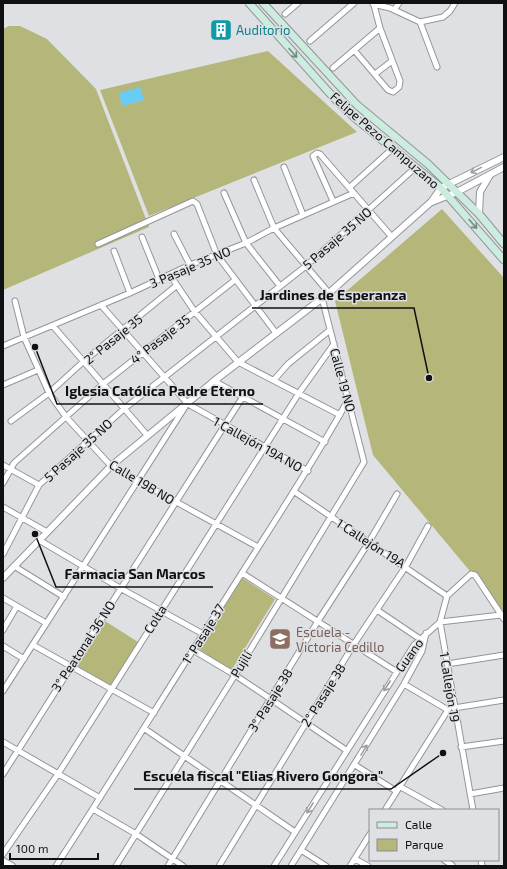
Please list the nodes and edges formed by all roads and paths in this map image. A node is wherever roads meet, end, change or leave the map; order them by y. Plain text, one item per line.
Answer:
1 (249, 3) edge
2 (263, 3) edge
3 (298, 3) edge
4 (354, 3) edge
5 (399, 3) edge
6 (455, 3) edge
7 (373, 4) edge
8 (394, 10) junction
9 (285, 14) dead end
10 (420, 22) junction
11 (380, 28) junction
12 (310, 41) dead end
13 (354, 50) junction
14 (392, 61) junction
15 (437, 67) dead end
16 (333, 68) dead end
17 (375, 74) junction
18 (392, 149) junction
19 (504, 157) edge
20 (284, 167) dead end
21 (416, 167) junction
22 (504, 167) edge
23 (491, 173) junction
24 (254, 180) dead end
25 (448, 184) junction
26 (350, 187) junction
27 (441, 188) junction
28 (457, 192) junction
29 (224, 193) dead end
30 (354, 193) junction
31 (447, 195) junction
32 (333, 201) junction
33 (431, 202) junction
34 (369, 211) junction
35 (479, 214) junction
36 (303, 215) junction
37 (274, 228) junction
38 (174, 234) dead end
39 (391, 236) junction
40 (142, 237) dead end
41 (246, 243) junction
42 (98, 244) dead end
43 (504, 244) edge
44 (114, 251) dead end
45 (217, 255) junction
46 (504, 260) edge
47 (190, 265) junction
48 (306, 266) junction
49 (170, 275) junction
50 (159, 279) junction
51 (235, 280) junction
52 (176, 286) junction
53 (280, 286) junction
54 (130, 293) junction
55 (329, 293) junction
56 (322, 298) junction
57 (15, 301) dead end
58 (101, 305) junction
59 (256, 306) junction
60 (194, 312) junction
61 (53, 326) junction
62 (123, 330) junction
63 (330, 330) junction
64 (276, 333) junction
65 (215, 336) junction
66 (24, 337) junction
67 (334, 344) junction
68 (3, 346) edge
69 (142, 352) junction
70 (84, 362) junction
71 (238, 362) junction
72 (38, 370) junction
73 (165, 378) junction
74 (274, 380) junction
75 (214, 381) junction
76 (103, 384) junction
77 (3, 385) edge
78 (49, 393) junction
79 (299, 393) junction
80 (242, 398) junction
81 (348, 400) junction
82 (186, 405) junction
83 (125, 408) junction
84 (340, 416) junction
85 (66, 417) junction
86 (11, 420) dead end
87 (283, 420) junction
88 (224, 426) junction
89 (147, 435) junction
90 (88, 441) junction
91 (324, 442) junction
92 (266, 448) junction
93 (364, 462) joint
94 (3, 465) edge
95 (111, 466) junction
96 (10, 469) junction
97 (308, 471) junction
98 (138, 481) junction
99 (3, 483) edge
100 (39, 485) junction
101 (295, 492) junction
102 (396, 494) dead end
103 (177, 503) junction
104 (3, 506) edge
105 (21, 516) junction
106 (331, 517) junction
107 (216, 524) junction
108 (428, 526) dead end
109 (47, 532) junction
110 (39, 540) junction
111 (369, 542) junction
112 (258, 547) junction
113 (3, 554) edge
114 (14, 566) junction
115 (82, 566) junction
116 (406, 566) junction
117 (242, 573) junction
118 (3, 578) edge
119 (120, 588) junction
120 (64, 596) junction
121 (447, 596) junction
122 (3, 598) edge
123 (281, 598) junction
124 (17, 606) junction
125 (377, 610) junction
126 (161, 611) junction
127 (503, 617) edge
128 (318, 621) junction
129 (440, 622) junction
130 (46, 623) junction
131 (3, 630) edge
132 (426, 632) junction
133 (203, 634) junction
134 (420, 639) junction
135 (354, 644) junction
136 (33, 645) junction
137 (3, 646) edge
138 (193, 650) junction
139 (504, 655) edge
140 (24, 659) junction
141 (447, 664) junction
142 (70, 665) junction
143 (397, 672) junction
144 (235, 675) junction
145 (404, 684) junction
146 (112, 689) junction
147 (3, 691) edge
148 (270, 700) junction
149 (504, 700) edge
150 (453, 702) junction
151 (454, 708) junction
152 (448, 710) junction
153 (154, 713) junction
154 (305, 723) junction
155 (144, 729) junction
156 (504, 741) edge
157 (3, 742) edge
158 (461, 747) junction
159 (346, 750) junction
160 (17, 751) junction
161 (184, 755) junction
162 (355, 765) junction
163 (3, 774) edge
164 (58, 774) junction
165 (220, 780) junction
166 (504, 788) edge
167 (398, 789) junction
168 (470, 794) junction
169 (100, 798) junction
170 (257, 805) junction
171 (93, 809) junction
172 (385, 809) edge
173 (440, 809) edge
174 (473, 809) edge
175 (295, 832) junction
176 (136, 834) junction
177 (369, 836) edge
178 (301, 850) junction
179 (3, 854) edge
180 (355, 858) junction
181 (172, 859) junction
182 (3, 861) edge
183 (12, 866) edge
184 (56, 866) edge
185 (116, 866) edge
186 (168, 866) edge
187 (183, 866) edge
188 (219, 866) edge
189 (274, 866) edge
190 (291, 866) edge
191 (326, 866) edge
192 (350, 866) edge
193 (368, 866) edge

1 -> 18 main road, Felipe Pezo Campuzano
2 - 25 main road, Felipe Pezo Campuzano
3 - 9 street
4 - 12 street
5 - 8 street
6 - 10 street
7 - 8 street
7 - 11 street
8 - 10 street
10 - 15 street
11 - 13 street
11 - 14 street
13 - 16 street
13 - 17 street
14 - 17 street
14 - 17 street
18 - 21 main road, Felipe Pezo Campuzano
18 - 26 street
19 -> 25 street
20 - 36 street
21 - 27 main road, Felipe Pezo Campuzano
21 - 34 street, 5 Pasaje 35 NO
22 - 23 street
23 - 28 street
23 - 35 street
24 - 37 street
25 - 27 street
25 - 28 main road, Felipe Pezo Campuzano
26 - 30 street
26 - 32 street
27 - 31 main road, Felipe Pezo Campuzano
27 - 33 street
28 - 31 street
28 - 35 main road, Felipe Pezo Campuzano
29 - 41 street
30 - 32 street, 3 Pasaje 35 NO
30 - 34 street
31 - 33 street
31 -> 46 main road, Felipe Pezo Campuzano
32 - 36 street, 3 Pasaje 35 NO
33 - 39 street
34 - 39 street
34 - 48 street, 5 Pasaje 35 NO
35 - 43 main road, Felipe Pezo Campuzano
36 - 37 street, 3 Pasaje 35 NO
37 - 41 street, 3 Pasaje 35 NO
37 - 48 street
38 - 47 street
39 - 55 street
40 - 50 street
41 - 45 street, 3 Pasaje 35 NO
41 - 53 street
42 - 45 street
44 - 54 street
45 - 47 street, 3 Pasaje 35 NO
45 - 51 street
47 - 49 street, 3 Pasaje 35 NO
48 - 53 street, 5 Pasaje 35 NO
48 - 55 street
49 - 50 street, 3 Pasaje 35 NO
49 - 52 street
50 - 54 street, 3 Pasaje 35 NO
51 - 59 street
51 - 60 street, 4° Pasaje 35
52 - 60 street
52 - 62 street, 2° Pasaje 35
53 - 59 street, 5 Pasaje 35 NO
54 - 58 street, 3 Pasaje 35 NO
55 - 56 street
56 - 63 street, Calle 19 NO
56 - 64 street
57 - 66 street, Calle 19B NO
58 - 61 street, 3 Pasaje 35 NO
58 - 62 street, 1 Callejón 19A NO
59 - 64 street
59 - 65 street, 5 Pasaje 35 NO
60 - 65 street
60 - 69 street, 4° Pasaje 35
61 - 66 street, 3 Pasaje 35 NO
61 - 70 street
62 - 69 street, 1 Callejón 19A NO
62 - 70 street, 2° Pasaje 35
63 - 67 street, Calle 19 NO
63 - 74 street
64 - 71 street
65 - 71 street
65 - 73 street, 5 Pasaje 35 NO
66 - 68 street, 3 Pasaje 35 NO
66 - 72 street, Calle 19B NO
67 - 79 street, Colta
67 - 81 street, Calle 19 NO
69 - 73 street, 1 Callejón 19A NO
69 - 76 street, 4° Pasaje 35
70 - 76 street
70 - 78 street, 2° Pasaje 35
71 - 74 street
71 - 75 street
72 - 77 street
72 - 78 street, Calle 19B NO
73 - 82 street, 1 Callejón 19A NO
73 - 83 street, 5 Pasaje 35 NO
74 - 79 street
75 - 80 street
75 - 82 street
76 - 83 street
76 - 85 street, 4° Pasaje 35
78 - 85 street, Calle 19B NO
78 - 86 street, 2° Pasaje 35
79 - 84 street
79 - 87 street, Colta
80 - 87 street
80 - 88 street, 3° Peatonal 36 NO
81 - 84 street, 1° Pasaje 37
81 - 93 street, Calle 19 NO
82 - 88 street, 1 Callejón 19A NO
82 - 89 street
82 - 98 street
83 - 89 street
83 - 90 street, 5 Pasaje 35 NO
84 - 91 street, 1° Pasaje 37
85 - 90 street, Calle 19B NO
85 - 96 street, 4° Pasaje 35
87 - 91 street
87 - 92 street, Colta
88 - 92 street, 1 Callejón 19A NO
88 - 103 street, 3° Peatonal 36 NO
89 - 95 street
90 - 95 street, Calle 19B NO
90 - 100 street, 5 Pasaje 35 NO
91 - 97 street, 1° Pasaje 37
92 - 97 street, 1 Callejón 19A NO
92 - 107 street, Colta
93 - 106 street, Pujilí
94 - 96 street
95 - 98 street, Calle 19B NO
95 - 109 street
96 - 99 street, 4° Pasaje 35
96 - 100 street
97 - 101 street, 1° Pasaje 37
98 - 103 street, Calle 19B NO
98 - 115 street
100 - 105 street, 5 Pasaje 35 NO
101 - 106 street, 1 Callejón 19A
101 - 112 street, 1° Pasaje 37
102 - 111 street, 3° Pasaje 38
103 - 107 street, Calle 19B NO
103 - 119 street, 3° Peatonal 36 NO
104 - 105 street
105 - 109 street
105 - 113 street, 5 Pasaje 35 NO
106 - 111 street, 1 Callejón 19A
106 - 123 street, Pujilí
107 - 112 street, Calle 19B NO
107 - 126 street, Colta
108 - 116 street, 2° Pasaje 38
109 - 110 street
110 - 114 street
110 - 115 street
111 - 116 street, 1 Callejón 19A
111 - 128 street, 3° Pasaje 38
112 - 117 street, 1° Pasaje 37
114 - 118 street
114 - 120 street
115 - 119 street
115 - 120 street
116 - 121 street, 1 Callejón 19A
116 - 125 street, 2° Pasaje 38
117 - 123 street
117 - 133 street, 1° Pasaje 37
119 - 126 street
119 - 142 street, 3° Peatonal 36 NO
120 - 130 street
121 - 127 street
121 - 129 street, 1 Callejón 19
122 - 124 street
123 - 128 street
123 - 144 street, Pujilí
124 - 130 street
124 - 131 street
125 - 134 street
125 - 135 street, 2° Pasaje 38
126 - 133 street
126 - 146 street, Colta
127 - 129 street
128 - 135 street
128 - 148 street, 3° Pasaje 38
129 - 132 street
129 - 141 street, 1 Callejón 19
130 - 136 street
132 - 134 street, Guano
132 - 145 street, Guano
133 - 138 street, 1° Pasaje 37
134 - 143 street, Guano
135 - 143 street
135 - 154 street, 2° Pasaje 38
136 - 140 street
136 - 142 street
137 - 140 street
138 - 144 street
138 - 153 street, 1° Pasaje 37
139 - 141 street
140 - 147 street
141 - 150 street, 1 Callejón 19
142 - 146 street
142 - 160 street, 3° Peatonal 36 NO
143 -> 159 street, Guano
144 - 148 street
144 - 161 street, Pujilí
145 - 152 street
162 -> 145 street, Guano
146 - 153 street
146 - 164 street, Colta
148 - 154 street
148 - 165 street, 3° Pasaje 38
149 - 151 street
150 - 151 street, 1 Callejón 19
150 - 152 street
151 - 158 street, 1 Callejón 19
152 - 167 street
153 - 155 street, 1° Pasaje 37
154 - 159 street
154 - 170 street, 2° Pasaje 38
155 - 161 street
155 - 169 street, 1° Pasaje 37
156 - 158 street
157 - 160 street
158 - 168 street, 1 Callejón 19
159 -> 175 street, Guano
160 - 163 street, 3° Peatonal 36 NO
160 - 164 street
161 - 165 street
161 - 176 street, Pujilí
162 - 167 street
162 - 178 street, Guano
164 - 169 street
164 - 179 street, Colta
165 - 170 street
165 - 181 street, 3° Pasaje 38
166 - 168 street
167 - 172 street
167 - 173 street
168 - 174 street, 1 Callejón 19
169 - 171 street, 1° Pasaje 37
170 - 175 street
170 - 188 street, 2° Pasaje 38
171 - 176 street
171 - 184 street, 1° Pasaje 37
175 - 189 street, Guano
176 - 181 street
176 - 185 street, Pujilí
177 - 180 street
178 - 190 street, Guano
178 - 191 street
180 - 192 street
180 - 193 street
181 - 186 street, 3° Pasaje 38
181 - 187 street
182 - 183 street

